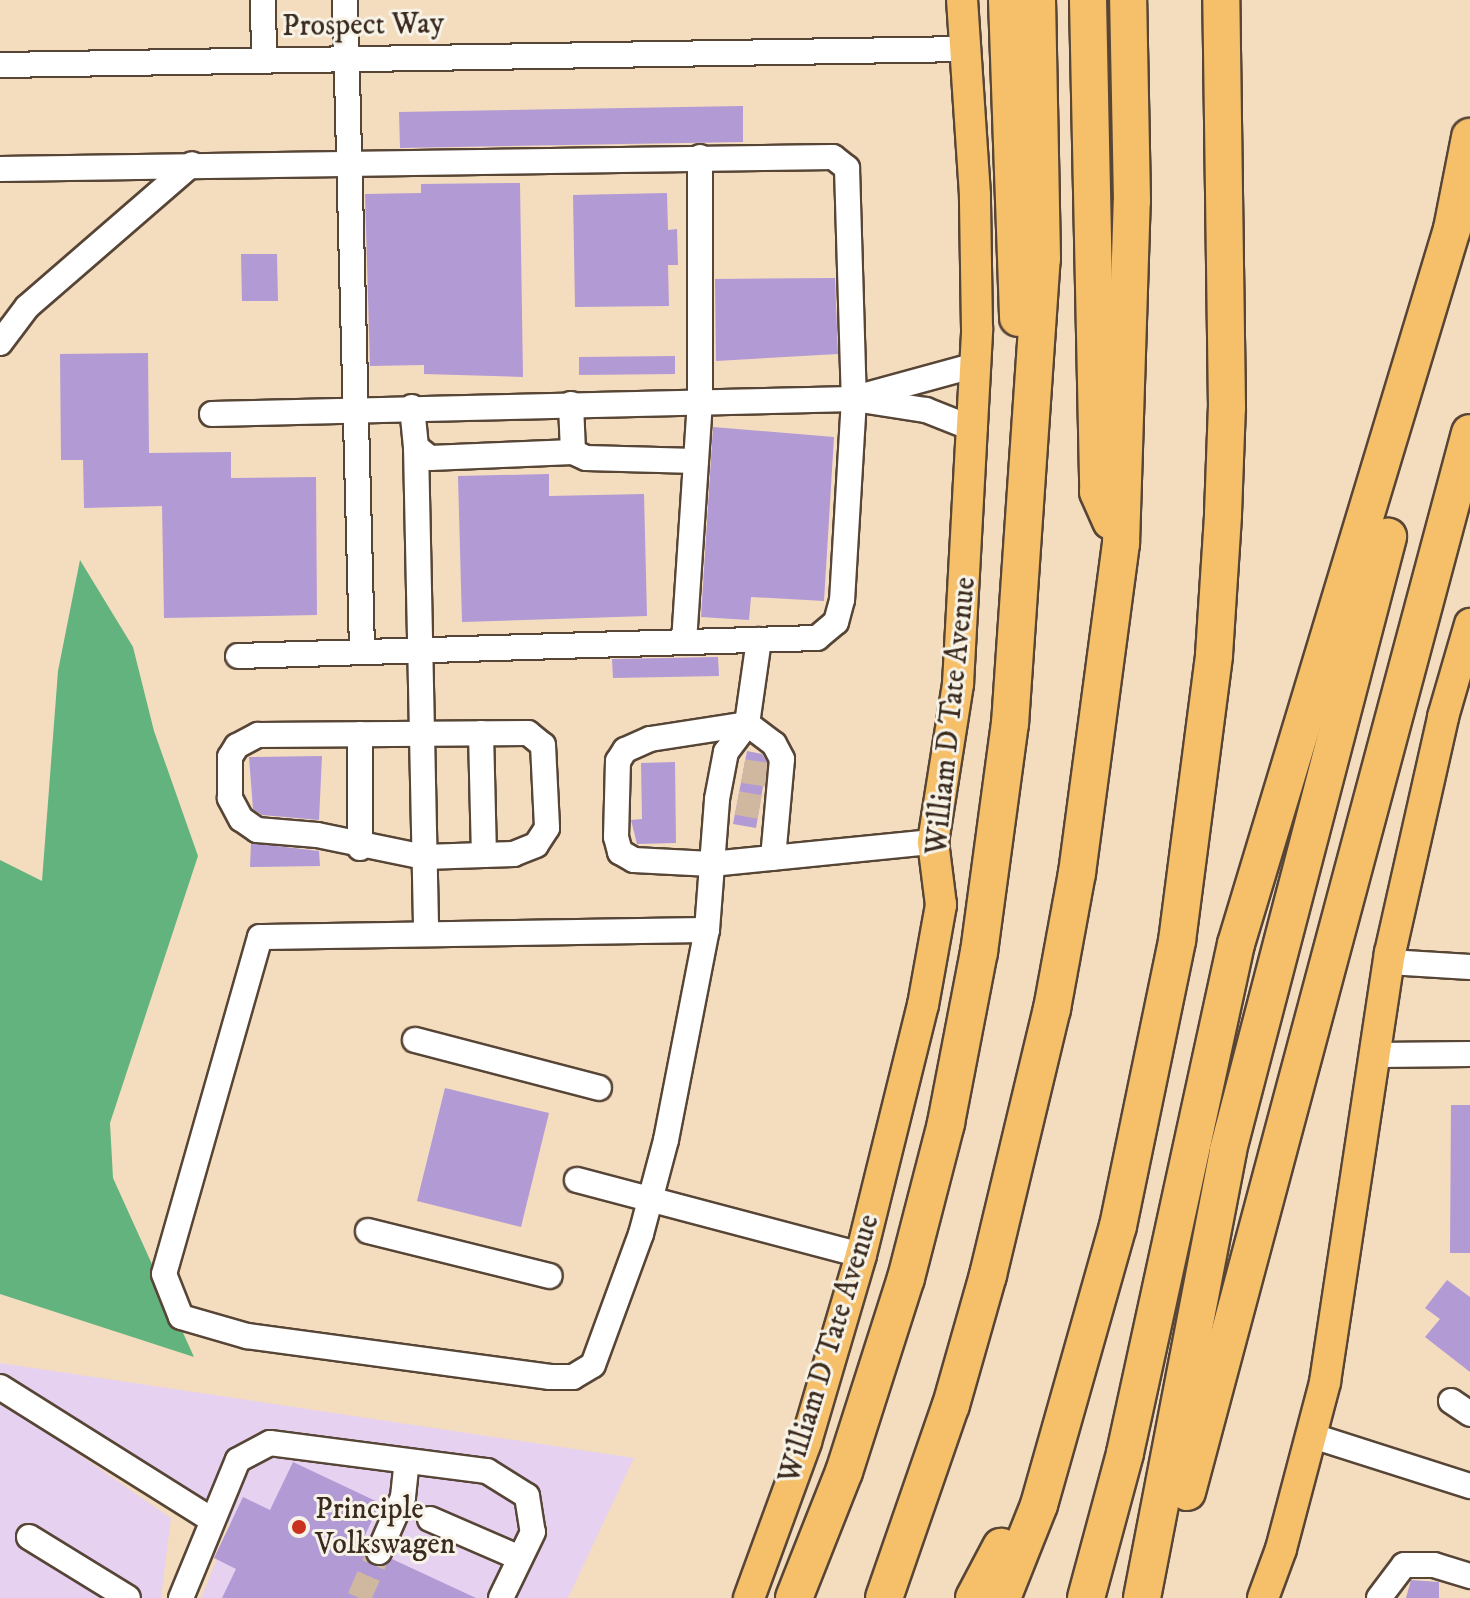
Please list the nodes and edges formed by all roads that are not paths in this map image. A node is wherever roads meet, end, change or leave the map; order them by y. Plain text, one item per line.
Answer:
1 (263, 0) edge
2 (345, 0) edge
3 (962, 0) edge
4 (1007, 0) edge
5 (1037, 0) edge
6 (1088, 0) edge
7 (1128, 0) edge
8 (1221, 0) edge
9 (966, 49) junction
10 (346, 58) junction
11 (264, 59) junction
12 (0, 65) edge
13 (1470, 137) edge
14 (700, 157) junction
15 (346, 161) junction
16 (192, 164) junction
17 (0, 169) edge
18 (1452, 229) junction
19 (0, 343) edge
20 (976, 365) junction
21 (854, 399) junction
22 (700, 402) junction
23 (1031, 402) junction
24 (571, 404) junction
25 (412, 407) junction
26 (355, 408) junction
27 (212, 414) dead end
28 (974, 429) junction
29 (1470, 433) edge
30 (416, 447) junction
31 (573, 452) junction
32 (696, 461) junction
33 (1121, 544) junction
34 (1470, 624) edge
35 (759, 640) junction
36 (684, 642) junction
37 (421, 648) junction
38 (362, 651) junction
39 (238, 656) dead end
40 (747, 724) junction
41 (422, 733) junction
42 (481, 733) junction
43 (360, 734) junction
44 (753, 773) junction
45 (748, 805) junction
46 (933, 842) junction
47 (360, 848) junction
48 (484, 855) junction
49 (424, 857) junction
50 (773, 858) junction
51 (711, 864) junction
52 (707, 930) junction
53 (426, 933) junction
54 (1468, 959) edge
55 (1389, 962) junction
56 (415, 1040) dead end
57 (1470, 1054) edge
58 (1378, 1055) junction
59 (599, 1088) dead end
60 (577, 1180) dead end
61 (650, 1200) junction
62 (368, 1231) dead end
63 (861, 1255) junction
64 (550, 1276) dead end
65 (0, 1387) edge
66 (1313, 1436) junction
67 (407, 1461) junction
68 (1470, 1486) edge
69 (1039, 1505) junction
70 (430, 1519) dead end
71 (212, 1520) junction
72 (29, 1537) dead end
73 (379, 1552) tunnel mouth
74 (520, 1558) junction
75 (1470, 1576) edge
76 (128, 1598) edge
77 (181, 1598) edge
78 (501, 1598) edge
79 (749, 1598) edge
80 (794, 1598) edge
81 (884, 1598) edge
82 (974, 1598) edge
83 (1002, 1598) edge
84 (1086, 1598) edge
85 (1142, 1598) edge
86 (1159, 1598) edge
87 (1263, 1598) edge
88 (1379, 1598) edge

1 - 11 street
2 - 10 street
3 - 9 main road, William D Tate Avenue
4 - 23 highway
5 - 23 highway
6 - 33 highway
7 - 33 highway
8 - 69 highway
9 - 10 street, Prospect Way
9 - 20 main road, William D Tate Avenue
10 - 11 street, Prospect Way
10 - 15 street
11 - 12 street, Prospect Way
13 - 18 highway
14 - 15 street
14 - 21 street
14 - 22 street
15 - 16 street
15 - 26 street
16 - 17 street
16 - 19 street
18 - 84 highway
18 - 85 highway
20 - 21 street
20 - 28 main road, William D Tate Avenue
21 - 22 street
21 - 28 street
21 - 35 street
22 - 24 street
22 - 32 street
23 - 80 highway
24 - 25 street
24 - 31 street
25 - 26 street
25 - 30 street
26 - 27 street
26 - 38 street
28 - 46 main road, William D Tate Avenue
29 - 86 highway
30 - 31 street
30 - 37 street
31 - 32 street
32 - 36 street
33 - 81 highway
34 - 55 main road
35 - 36 street
35 - 40 street
36 - 37 street
37 - 38 street
37 - 41 street
38 - 39 street
40 - 44 street
40 - 44 street
40 - 51 street
41 - 42 street
41 - 43 street
41 - 49 street
42 - 48 street
42 - 48 street
43 - 47 street
43 - 47 street
44 - 45 street
44 - 45 street
45 - 50 street
45 - 51 street
46 - 50 street
46 - 63 main road, William D Tate Avenue
47 - 49 street
48 - 49 street
49 - 53 street
50 - 51 street
51 - 52 street
52 - 53 street
52 - 61 street
53 - 61 street
54 - 55 street
55 - 58 main road
56 - 59 street
57 - 58 street
58 - 66 main road
60 - 61 street
61 - 63 street
62 - 64 street
63 - 79 main road, William D Tate Avenue
65 - 71 street
66 - 68 street
66 - 87 main road
67 - 71 street
67 - 73 street
67 - 74 street
69 - 82 highway
69 - 83 highway
70 - 74 street
71 - 77 street
72 - 76 street
74 - 78 street
75 - 88 street

